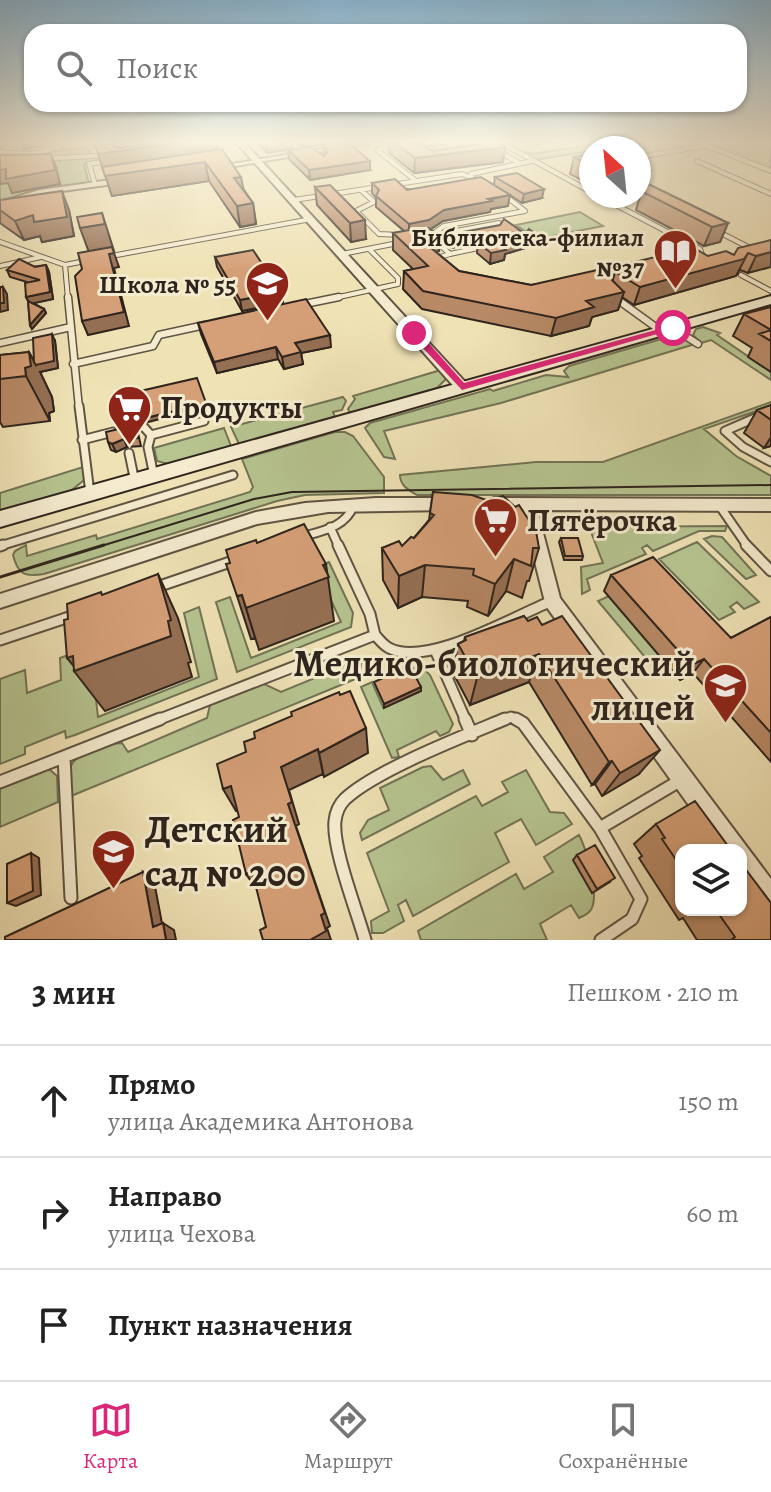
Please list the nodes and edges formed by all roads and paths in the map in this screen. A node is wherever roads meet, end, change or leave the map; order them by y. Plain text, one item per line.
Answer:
1 (85, 185) edge
2 (279, 185) edge
3 (392, 185) edge
4 (751, 185) edge
5 (361, 190) junction
6 (499, 192) edge
7 (771, 194) edge
8 (294, 200) junction
9 (0, 203) edge
10 (622, 208) edge
11 (311, 219) junction
12 (499, 223) edge
13 (715, 231) edge
14 (430, 236) junction
15 (419, 239) edge
16 (0, 242) edge
17 (494, 245) edge
18 (762, 248) edge
19 (369, 249) junction
20 (754, 250) junction
21 (740, 253) edge
22 (342, 254) junction
23 (450, 254) junction
24 (702, 254) junction
25 (41, 257) junction
26 (689, 257) edge
27 (713, 260) edge
28 (65, 265) junction
29 (0, 266) edge
30 (449, 270) edge
31 (741, 275) edge
32 (374, 290) junction
33 (771, 291) edge
34 (611, 295) edge
35 (771, 300) edge
36 (296, 306) edge
37 (220, 322) edge
38 (71, 327) junction
39 (667, 330) junction
40 (0, 343) edge
41 (698, 344) dead end
42 (73, 364) junction
43 (462, 387) junction
44 (771, 411) edge
45 (204, 421) dead end
46 (151, 435) junction
47 (82, 440) junction
48 (129, 453) dead end
49 (771, 462) edge
50 (233, 475) dead end
51 (154, 476) junction
52 (135, 482) junction
53 (90, 494) junction
54 (354, 504) junction
55 (528, 505) junction
56 (719, 505) junction
57 (771, 505) edge
58 (0, 519) edge
59 (330, 527) junction
60 (289, 541) edge
61 (0, 546) edge
62 (245, 557) edge
63 (771, 571) edge
64 (141, 592) edge
65 (0, 601) edge
66 (552, 601) junction
67 (84, 612) edge
68 (375, 635) junction
69 (0, 640) edge
70 (435, 650) junction
71 (472, 735) junction
72 (64, 757) junction
73 (683, 779) junction
74 (0, 782) edge
75 (600, 828) junction
76 (731, 844) edge
77 (747, 866) edge
78 (71, 898) dead end
79 (771, 899) edge
80 (365, 940) edge
81 (601, 940) edge

1 - 9 street
2 - 8 street
3 - 5 lane
4 - 7 lane
5 - 8 lane
5 - 19 lane
6 - 14 lane
8 - 11 street
10 - 24 lane
11 - 22 street
11 - 28 lane
12 - 14 lane
13 - 20 lane
14 - 15 lane
14 - 23 lane
16 - 25 lane
17 - 23 lane
18 - 20 lane
19 - 22 lane
19 - 32 lane
20 - 21 lane
22 - 32 street
23 - 30 lane
24 - 26 lane
24 - 27 lane
25 - 28 lane
25 - 29 lane
28 - 38 lane
31 - 33 lane
32 - 36 lane
32 - 43 street
34 - 39 lane
35 - 39 main road
37 - 42 lane
38 - 40 lane
38 - 42 lane
39 - 41 lane
39 - 43 main road
42 - 47 lane
43 - 51 main road
44 - 49 lane
45 - 46 lane
46 - 47 lane
46 - 51 lane
47 - 53 lane
48 - 52 lane
50 - 61 lane
51 - 52 main road
52 - 53 main road
53 - 58 main road
54 - 55 street
54 - 59 lane
54 - 65 street
55 - 56 street
55 - 66 street
56 - 57 street
56 - 63 lane
59 - 60 lane
59 - 68 lane
62 - 64 lane
66 - 70 lane
66 - 73 street
67 - 69 lane
68 - 70 lane
68 - 72 lane
70 - 71 lane
71 - 75 lane
71 - 80 lane
72 - 74 lane
72 - 78 lane
73 - 75 lane
73 - 76 street
75 - 81 lane
77 - 79 street

